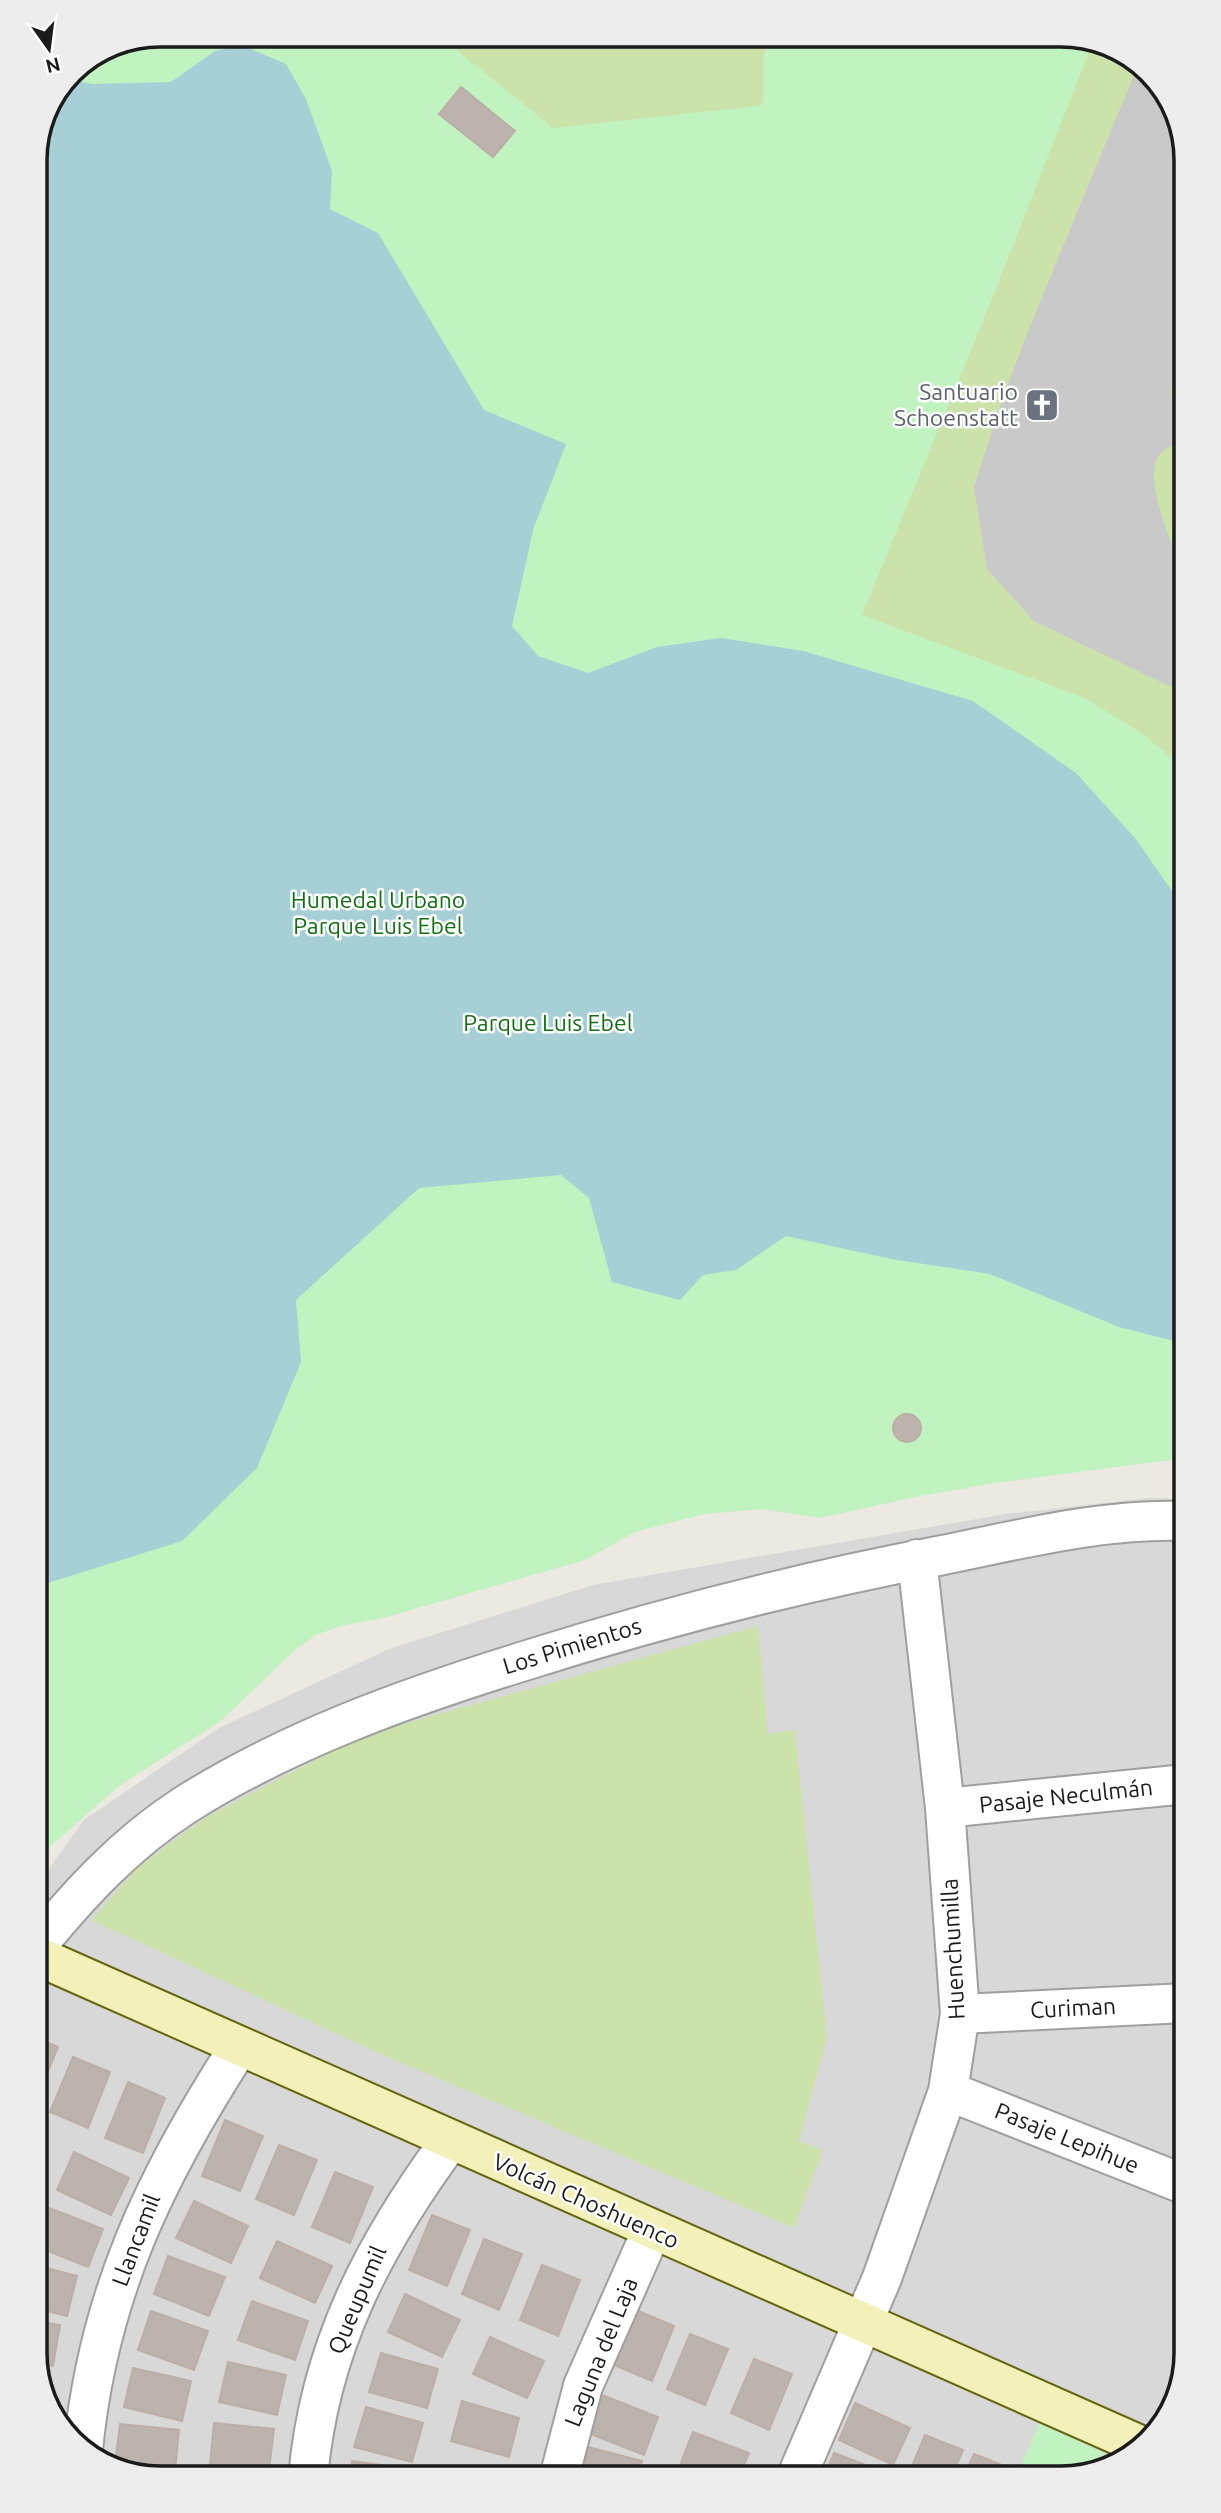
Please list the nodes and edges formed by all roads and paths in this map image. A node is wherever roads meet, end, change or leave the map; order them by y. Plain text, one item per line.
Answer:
1 (1174, 1522) edge
2 (917, 1559) junction
3 (1174, 1785) edge
4 (945, 1808) junction
5 (47, 1933) edge
6 (47, 1960) edge
7 (1174, 2004) edge
8 (960, 2014) junction
9 (239, 2047) junction
10 (948, 2091) junction
11 (450, 2141) junction
12 (1174, 2180) edge
13 (652, 2230) junction
14 (861, 2322) junction
15 (85, 2437) edge
16 (1132, 2441) edge
17 (310, 2466) edge
18 (562, 2466) edge
19 (801, 2466) edge

1 - 2 street, Los Pimientos
2 - 4 street, Huenchumilla
2 - 5 street, Los Pimientos
3 - 4 street, Pasaje Neculmán
4 - 8 street, Huenchumilla
6 - 9 street, Volcán Choshuenco
7 - 8 street, Curiman
8 - 10 street, Huenchumilla
9 - 11 street, Volcán Choshuenco
9 - 15 street, Llancamil
10 - 12 street, Pasaje Lepihue
10 - 14 street, Huenchumilla
11 - 13 street, Volcán Choshuenco
11 - 17 street, Queupumil
13 - 14 street, Volcán Choshuenco
13 - 18 street, Laguna del Laja
14 - 16 street, Volcán Choshuenco
14 - 19 street, Huenchumilla

